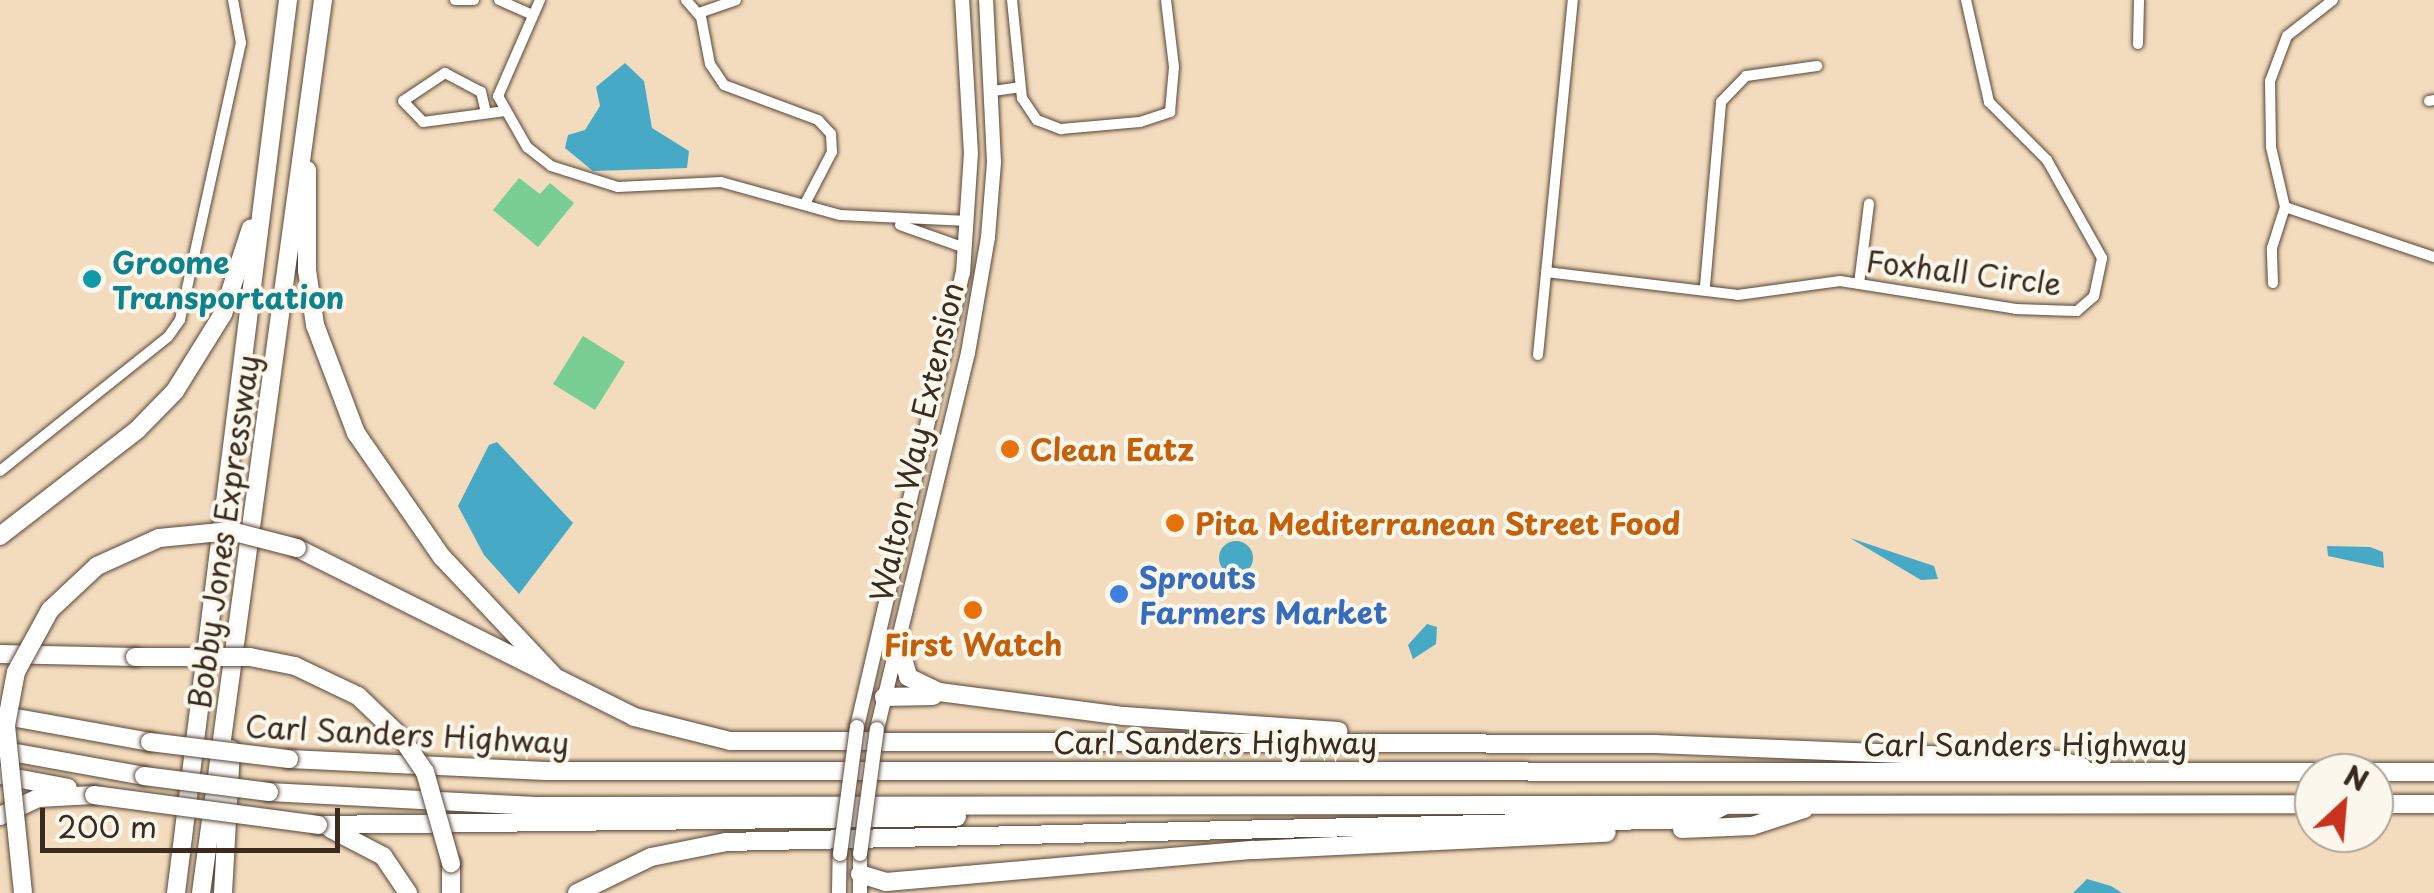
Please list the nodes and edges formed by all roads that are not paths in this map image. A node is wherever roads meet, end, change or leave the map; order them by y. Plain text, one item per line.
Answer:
1 (234, 0) edge
2 (288, 0) edge
3 (323, 0) edge
4 (454, 0) edge
5 (474, 0) edge
6 (499, 0) edge
7 (540, 0) edge
8 (686, 0) edge
9 (736, 0) edge
10 (962, 0) edge
11 (986, 0) edge
12 (1012, 0) edge
13 (1166, 0) edge
14 (1573, 0) edge
15 (1966, 0) edge
16 (2139, 0) edge
17 (2334, 0) edge
18 (699, 13) junction
19 (531, 14) junction
20 (2138, 44) dead end
21 (1818, 66) dead end
22 (1020, 87) junction
23 (993, 90) junction
24 (505, 110) junction
25 (486, 113) junction
26 (305, 133) junction
27 (262, 186) junction
28 (806, 202) junction
29 (1868, 204) dead end
30 (2286, 207) junction
31 (890, 221) junction
32 (968, 221) junction
33 (966, 248) junction
34 (2434, 257) edge
35 (1546, 272) junction
36 (2274, 283) dead end
37 (1858, 284) junction
38 (1705, 286) junction
39 (1538, 354) dead end
40 (941, 382) junction
41 (960, 388) junction
42 (0, 471) edge
43 (0, 536) edge
44 (240, 615) junction
45 (898, 641) junction
46 (0, 654) edge
47 (559, 682) junction
48 (884, 697) junction
49 (862, 702) junction
50 (1048, 705) junction
51 (0, 715) edge
52 (1406, 743) junction
53 (0, 750) edge
54 (2434, 772) edge
55 (2106, 774) junction
56 (0, 776) edge
57 (94, 795) junction
58 (1728, 804) junction
59 (1820, 804) junction
60 (2294, 804) edge
61 (2394, 804) edge
62 (2434, 804) edge
63 (1072, 805) junction
64 (0, 816) edge
65 (318, 825) junction
66 (840, 856) junction
67 (910, 879) junction
68 (860, 884) edge
69 (175, 892) edge
70 (23, 893) edge
71 (202, 893) edge
72 (223, 893) edge
73 (408, 893) edge
74 (451, 893) edge
75 (577, 893) edge
76 (839, 893) edge
77 (883, 893) edge

1 - 42 street
2 - 27 highway, Bobby Jones Expressway
3 - 26 highway, Bobby Jones Expressway
4 - 5 street
6 - 19 street
7 - 19 street
8 - 18 street
9 - 18 street
10 - 32 main road, Walton Way Extension
11 - 23 main road, Walton Way Extension
12 - 22 street
13 - 22 street
14 - 35 street
15 - 37 street, Foxhall Circle
16 - 20 street
17 - 30 street
18 - 28 street
19 - 24 street
21 - 38 street
22 - 23 street
23 - 41 main road, Walton Way Extension
24 - 25 street
24 - 28 street
25 - 25 street
26 - 44 highway, Bobby Jones Expressway
26 - 47 highway
27 - 43 highway
27 - 69 highway, Bobby Jones Expressway
28 - 31 street
29 - 37 street
30 - 34 street
30 - 36 street
31 - 32 street
31 - 33 street
32 - 33 main road, Walton Way Extension
33 - 40 main road, Walton Way Extension
35 - 38 street, Foxhall Circle
35 - 39 street
37 - 38 street, Foxhall Circle
40 - 41 main road
40 - 49 main road, Walton Way Extension
41 - 45 main road, Walton Way Extension
44 - 71 highway, Bobby Jones Expressway
44 - 72 highway
45 - 48 main road, Walton Way Extension
45 - 50 highway
46 - 74 highway, bridge
47 - 52 highway
47 - 70 highway, bridge
48 - 49 main road
48 - 50 highway
48 - 68 main road, Walton Way Extension, bridge
49 - 66 main road, Walton Way Extension, bridge
50 - 52 highway
51 - 55 highway, Carl Sanders Highway, bridge
52 - 55 highway
53 - 63 highway, Carl Sanders Highway, bridge
54 - 55 highway, Carl Sanders Highway
56 - 57 highway
57 - 64 highway
57 - 65 highway, bridge
58 - 59 highway, Carl Sanders Highway
58 - 63 highway, Carl Sanders Highway
58 - 75 highway
59 - 60 highway, Carl Sanders Highway
59 - 67 highway
61 - 62 highway
63 - 65 highway
65 - 73 highway
66 - 68 main road
66 - 76 main road, Walton Way Extension
67 - 68 highway
67 - 77 highway

